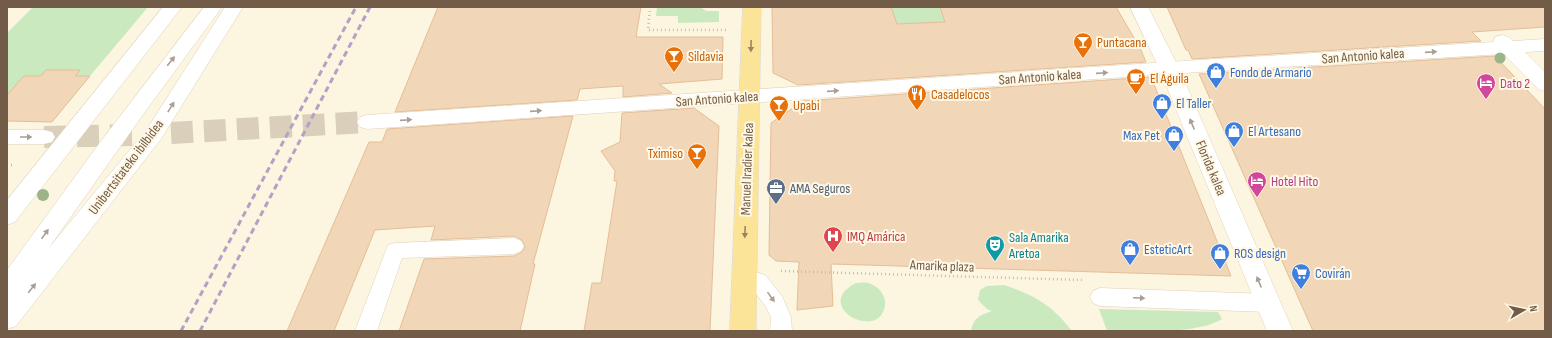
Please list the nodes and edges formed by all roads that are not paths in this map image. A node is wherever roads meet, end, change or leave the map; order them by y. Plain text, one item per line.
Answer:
1 (173, 7) edge
2 (213, 7) edge
3 (234, 7) edge
4 (752, 7) edge
5 (1139, 7) edge
6 (1503, 42) junction
7 (1545, 45) edge
8 (1169, 68) junction
9 (1545, 84) edge
10 (750, 97) junction
11 (367, 122) tunnel mouth
12 (163, 133) junction
13 (132, 135) tunnel mouth
14 (7, 137) edge
15 (44, 137) tunnel mouth
16 (7, 216) edge
17 (514, 246) dead end
18 (744, 276) junction
19 (7, 289) edge
20 (1095, 289) road end
21 (1268, 303) junction
22 (7, 318) edge
23 (366, 331) edge
24 (743, 331) edge
25 (781, 331) edge
26 (1280, 331) edge

1 - 16 street
19 -> 2 street, Unibertsitateko ibilbidea
12 -> 3 street, Unibertsitateko ibilbidea
4 -> 10 main road, Manuel Iradier kalea
5 - 8 street, Florida kalea
6 - 7 street, San Antonio kalea
8 -> 6 street, San Antonio kalea
6 - 9 street
10 -> 8 street, San Antonio kalea
21 -> 8 street, Florida kalea
11 -> 10 street, San Antonio kalea
10 -> 18 main road, Manuel Iradier kalea
12 - 13 street
22 -> 12 street, Unibertsitateko ibilbidea
14 -> 15 street
17 - 23 lane
18 - 24 main road, Manuel Iradier kalea
18 -> 25 lane
20 -> 21 lane
21 - 26 street, Florida kalea

